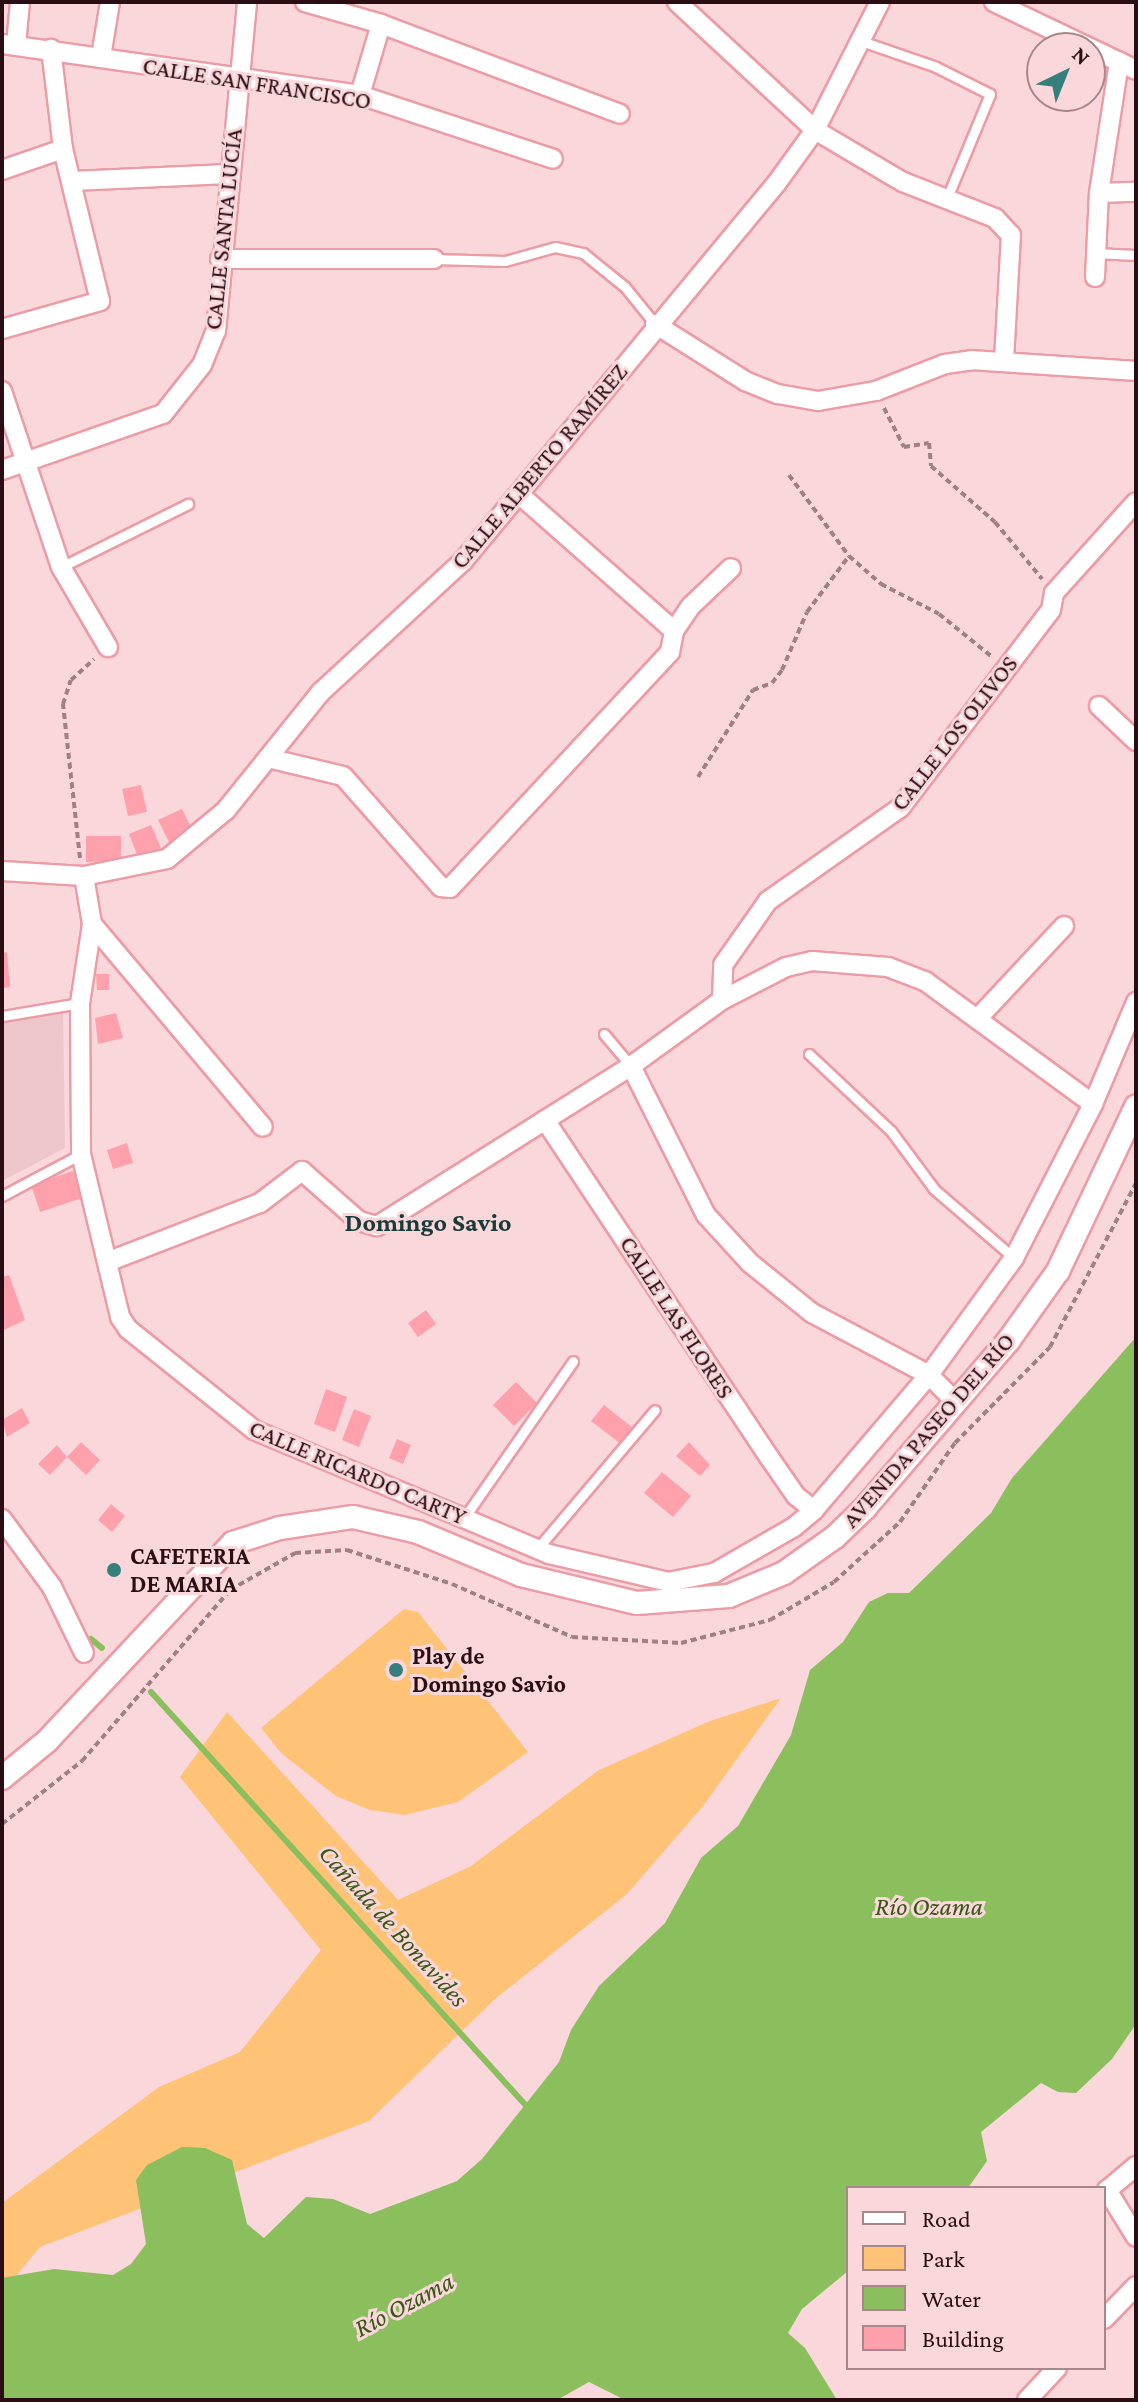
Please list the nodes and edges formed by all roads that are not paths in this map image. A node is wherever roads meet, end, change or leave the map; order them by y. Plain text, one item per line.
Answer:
1 (20, 2) edge
2 (110, 2) edge
3 (247, 2) edge
4 (305, 2) edge
5 (677, 2) edge
6 (880, 2) edge
7 (994, 2) edge
8 (381, 24) junction
9 (864, 42) junction
10 (9, 44) edge
11 (51, 49) junction
12 (101, 57) junction
13 (1128, 66) edge
14 (239, 79) junction
15 (360, 95) junction
16 (620, 114) dead end
17 (815, 130) junction
18 (63, 149) junction
19 (553, 159) dead end
20 (2, 170) edge
21 (228, 174) junction
22 (72, 181) junction
23 (1136, 192) edge
24 (1099, 193) junction
25 (945, 202) junction
26 (1094, 253) junction
27 (1136, 255) edge
28 (220, 259) junction
29 (434, 259) joint
30 (1095, 277) dead end
31 (655, 324) junction
32 (2, 329) edge
33 (1004, 360) junction
34 (1136, 371) edge
35 (2, 391) edge
36 (27, 463) junction
37 (2, 470) edge
38 (520, 495) junction
39 (1136, 502) edge
40 (188, 504) dead end
41 (61, 567) junction
42 (731, 568) dead end
43 (674, 631) junction
44 (108, 647) road end
45 (1099, 706) dead end
46 (1136, 741) edge
47 (268, 758) junction
48 (2, 871) edge
49 (84, 876) junction
50 (92, 924) junction
51 (1064, 926) dead end
52 (722, 1000) junction
53 (1136, 1002) edge
54 (80, 1003) junction
55 (2, 1016) edge
56 (978, 1018) junction
57 (604, 1034) dead end
58 (809, 1054) dead end
59 (631, 1066) junction
60 (1093, 1104) junction
61 (1136, 1107) edge
62 (545, 1120) junction
63 (263, 1127) dead end
64 (81, 1154) junction
65 (2, 1196) edge
66 (1014, 1258) junction
67 (107, 1262) junction
68 (573, 1361) dead end
69 (929, 1375) junction
70 (953, 1399) junction
71 (655, 1410) dead end
72 (814, 1510) junction
73 (464, 1518) junction
74 (2, 1519) edge
75 (537, 1549) junction
76 (84, 1653) dead end
77 (2, 1778) edge
78 (1136, 2166) edge
79 (1136, 2237) edge
80 (1136, 2286) edge
81 (1106, 2317) edge
82 (1055, 2370) edge
83 (1027, 2400) edge

1 - 10 street
2 - 12 street
3 - 14 street, CALLE SANTA LUCÍA
4 - 8 street
5 - 17 street
6 - 9 street, CALLE ALBERTO RAMÍREZ
7 - 13 street
8 - 15 street
8 - 16 street
9 - 17 street, CALLE ALBERTO RAMÍREZ
9 - 25 lane
10 - 11 street, CALLE SAN FRANCISCO
11 - 12 street, CALLE SAN FRANCISCO
11 - 18 street
12 - 14 street, CALLE SAN FRANCISCO
13 - 24 street
14 - 15 street, CALLE SAN FRANCISCO
14 - 21 street, CALLE SANTA LUCÍA
15 - 19 street, CALLE SAN FRANCISCO
17 - 25 street
17 - 31 street, CALLE ALBERTO RAMÍREZ
18 - 20 street
18 - 22 street
21 - 22 street
21 - 28 street, CALLE SANTA LUCÍA
22 - 32 street
23 - 24 street
24 - 26 street
25 - 33 street
26 - 27 lane
26 - 30 street
28 - 29 street
28 - 36 street, CALLE SANTA LUCÍA
29 - 31 lane
31 - 33 street
31 - 38 street, CALLE ALBERTO RAMÍREZ
33 - 34 street
35 - 36 street
36 - 37 street, CALLE SANTA LUCÍA
36 - 41 street
38 - 43 street
38 - 47 street, CALLE ALBERTO RAMÍREZ
39 - 52 street, CALLE LOS OLIVOS
40 - 41 lane
41 - 44 street
42 - 43 street
43 - 47 street
45 - 46 street
47 - 49 street, CALLE ALBERTO RAMÍREZ
48 - 49 street, CALLE ALBERTO RAMÍREZ
49 - 50 street, CALLE RICARDO CARTY
50 - 54 street, CALLE RICARDO CARTY
50 - 63 street
51 - 56 street
52 - 56 street
52 - 59 street
53 - 60 street, AVENIDA PASEO DEL RÍO
54 - 55 lane
54 - 64 street, CALLE RICARDO CARTY
56 - 60 street
57 - 59 lane
58 - 66 lane
59 - 62 street
59 - 69 street
60 - 66 street, AVENIDA PASEO DEL RÍO
61 - 70 street, AVENIDA PASEO DEL RÍO
62 - 67 street
62 - 72 street, CALLE LAS FLORES
64 - 65 lane
64 - 67 street, CALLE RICARDO CARTY
66 - 69 street, AVENIDA PASEO DEL RÍO
67 - 73 street, CALLE RICARDO CARTY
68 - 73 lane
69 - 70 street
69 - 72 street, AVENIDA PASEO DEL RÍO
70 - 77 street, AVENIDA PASEO DEL RÍO
71 - 75 lane
72 - 75 street, CALLE RICARDO CARTY
73 - 75 street, CALLE RICARDO CARTY
74 - 76 street
78 - 79 street
80 - 81 street
82 - 83 street

